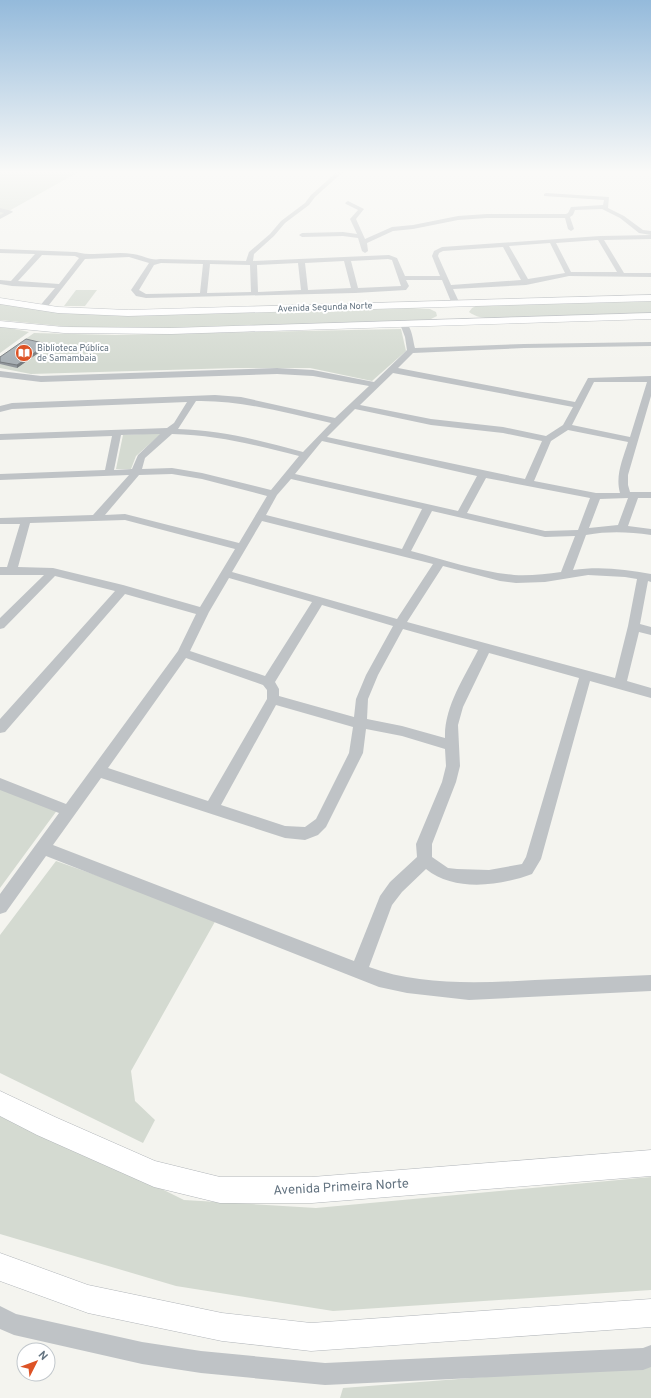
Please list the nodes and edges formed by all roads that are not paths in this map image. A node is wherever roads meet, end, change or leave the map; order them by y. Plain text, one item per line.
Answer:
1 (270, 236) edge
2 (352, 236) edge
3 (362, 236) edge
4 (371, 236) edge
5 (651, 237) edge
6 (600, 238) junction
7 (363, 239) junction
8 (552, 241) junction
9 (505, 244) junction
10 (0, 251) edge
11 (40, 253) junction
12 (83, 257) junction
13 (347, 259) junction
14 (356, 259) junction
15 (300, 261) junction
16 (206, 262) junction
17 (154, 263) junction
18 (251, 263) junction
19 (569, 274) junction
20 (622, 275) junction
21 (651, 275) edge
22 (402, 278) junction
23 (444, 278) junction
24 (0, 282) edge
25 (526, 283) junction
26 (12, 284) junction
27 (60, 286) junction
28 (449, 287) junction
29 (355, 290) junction
30 (305, 292) junction
31 (254, 294) junction
32 (203, 295) junction
33 (651, 298) edge
34 (0, 301) edge
35 (480, 303) junction
36 (415, 304) junction
37 (456, 304) junction
38 (42, 308) junction
39 (651, 316) edge
40 (484, 322) junction
41 (431, 323) junction
42 (0, 324) edge
43 (404, 324) junction
44 (651, 344) edge
45 (411, 351) junction
46 (393, 370) junction
47 (0, 374) edge
48 (651, 381) edge
49 (374, 385) junction
50 (194, 398) junction
51 (353, 406) junction
52 (578, 406) junction
53 (0, 409) edge
54 (647, 412) edge
55 (336, 421) junction
56 (567, 427) junction
57 (168, 431) junction
58 (117, 434) junction
59 (0, 437) edge
60 (320, 438) junction
61 (547, 439) junction
62 (632, 440) junction
63 (305, 455) junction
64 (136, 472) junction
65 (109, 473) junction
66 (482, 474) junction
67 (288, 475) junction
68 (0, 477) edge
69 (529, 482) junction
70 (273, 494) junction
71 (630, 495) junction
72 (651, 495) edge
73 (596, 496) junction
74 (428, 508) junction
75 (461, 515) junction
76 (97, 517) junction
77 (260, 517) junction
78 (26, 520) junction
79 (0, 521) edge
80 (622, 528) junction
81 (580, 532) junction
82 (651, 532) edge
83 (241, 547) junction
84 (405, 553) junction
85 (440, 562) junction
86 (6, 571) edge
87 (53, 572) junction
88 (566, 573) junction
89 (226, 574) junction
90 (647, 577) edge
91 (123, 589) junction
92 (319, 600) junction
93 (203, 612) junction
94 (400, 624) junction
95 (0, 625) edge
96 (634, 626) junction
97 (651, 630) edge
98 (485, 648) junction
99 (183, 654) junction
100 (586, 674) junction
101 (268, 682) junction
102 (620, 684) junction
103 (651, 693) edge
104 (273, 699) junction
105 (361, 723) junction
106 (0, 728) edge
107 (453, 746) junction
108 (98, 771) junction
109 (0, 784) edge
110 (212, 808) junction
111 (69, 811) junction
112 (43, 848) junction
113 (425, 860) junction
114 (0, 907) edge
115 (359, 971) junction
116 (651, 983) edge
117 (0, 1103) edge
118 (651, 1163) edge
119 (0, 1267) edge
120 (651, 1313) edge
121 (0, 1318) edge
122 (651, 1356) edge

1 - 18 street
2 - 7 street
3 - 7 street
4 - 7 street
5 - 6 street
6 - 8 street
6 - 20 street
7 - 14 street
8 - 9 street
8 - 19 street
9 - 23 street
9 - 25 street
10 - 11 street
11 - 12 street
11 - 26 street
12 - 17 street
12 - 27 street
13 - 14 street
13 - 15 street
13 - 29 street
14 - 22 street
15 - 18 street
15 - 30 street
16 - 17 street
16 - 18 street
16 - 32 street
17 - 32 street
18 - 31 street
19 - 20 street
19 - 25 street
20 - 21 street
22 - 23 street
22 - 29 street
23 - 28 street
24 - 26 street
25 - 28 street
26 - 27 street
27 - 38 street
28 - 37 street
29 - 30 street
30 - 31 street
31 - 32 street
33 - 35 main road, Avenida Segunda Norte
34 - 38 main road, Avenida Segunda Norte
35 - 37 main road, Avenida Segunda Norte
35 - 40 main road
36 - 37 main road, Avenida Segunda Norte
36 - 38 main road, Avenida Segunda Norte
36 - 41 main road
39 - 40 main road, Avenida Segunda Norte
40 - 41 main road, Avenida Segunda Norte
41 - 43 main road, Avenida Segunda Norte
42 - 43 main road, Avenida Segunda Norte
43 - 45 street
44 - 45 street
45 - 46 street
46 - 49 street
46 - 52 street
47 - 49 street
48 - 52 street
48 - 54 street
49 - 51 street
50 - 53 street
50 - 55 street
50 - 57 street
51 - 55 street
51 - 61 street
52 - 56 street
54 - 62 street
55 - 60 street
56 - 61 street
56 - 62 street
57 - 58 street
57 - 63 street
57 - 64 street
58 - 59 street
58 - 65 street
60 - 63 street
60 - 66 street
61 - 69 street
62 - 71 street
63 - 67 street
64 - 65 street
64 - 70 street
64 - 76 street
65 - 68 street
66 - 69 street
66 - 75 street
67 - 70 street
67 - 74 street
69 - 73 street
70 - 77 street
71 - 72 street
71 - 73 street
71 - 80 street
73 - 81 street
74 - 75 street
74 - 84 street
75 - 81 street
76 - 78 street
76 - 83 street
77 - 83 street
77 - 84 street
78 - 79 street
78 - 86 street
80 - 81 street
80 - 82 street
81 - 88 street
83 - 89 street
84 - 85 street
85 - 88 street
85 - 94 street
86 - 87 street
87 - 91 street
87 - 95 street
88 - 90 street
89 - 92 street
89 - 93 street
90 - 96 street
91 - 93 street
91 - 106 street
92 - 94 street
92 - 101 street
93 - 99 street
94 - 98 street
94 - 105 street
96 - 97 street
96 - 102 street
98 - 100 street
98 - 107 street
99 - 101 street
99 - 108 street
100 - 102 street
100 - 113 street
101 - 104 street
102 - 103 street
104 - 105 street
104 - 110 street
105 - 107 street
105 - 110 street
107 - 113 street
108 - 110 street
108 - 111 street
109 - 111 street
111 - 112 street
112 - 114 street
112 - 115 street
113 - 115 street
115 - 116 street
117 - 118 main road, Avenida Primeira Norte
119 - 120 main road
121 - 122 street

